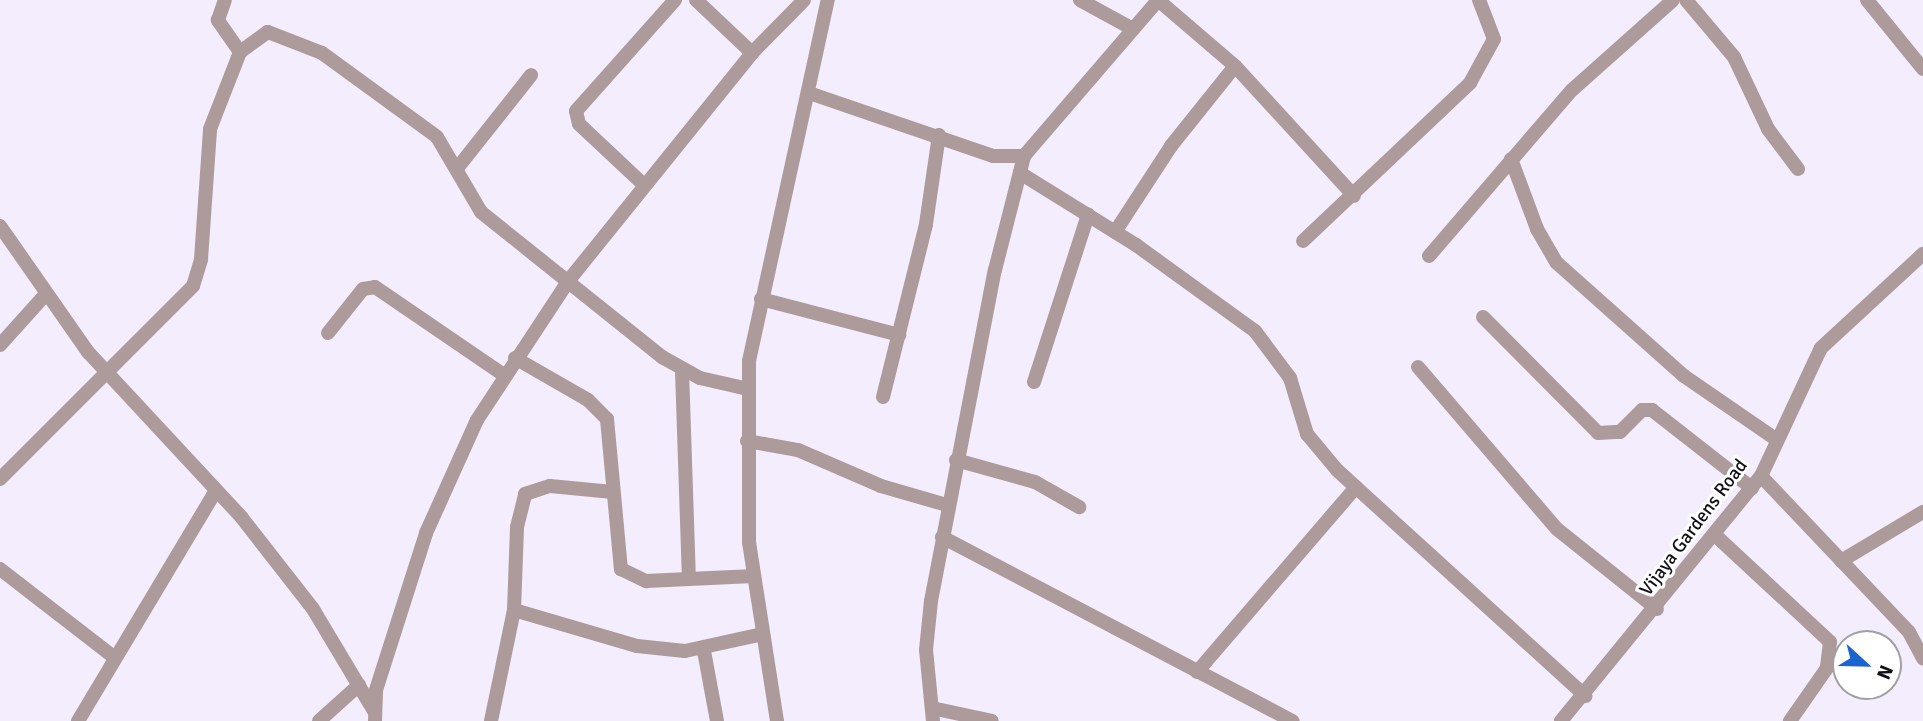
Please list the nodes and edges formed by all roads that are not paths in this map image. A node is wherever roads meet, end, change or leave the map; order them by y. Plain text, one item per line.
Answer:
1 (225, 0) edge
2 (675, 0) edge
3 (696, 0) edge
4 (804, 0) edge
5 (828, 0) edge
6 (1080, 0) edge
7 (1158, 0) edge
8 (1479, 0) edge
9 (1673, 0) edge
10 (1686, 0) edge
11 (1867, 0) edge
12 (1132, 28) junction
13 (240, 52) junction
14 (752, 53) junction
15 (1235, 66) junction
16 (1923, 69) edge
17 (531, 75) dead end
18 (812, 94) junction
19 (939, 135) junction
20 (1024, 156) junction
21 (1511, 159) junction
22 (459, 166) junction
23 (1798, 169) dead end
24 (1020, 173) junction
25 (644, 185) junction
26 (1354, 196) junction
27 (1088, 215) junction
28 (0, 226) edge
29 (1115, 232) junction
30 (1303, 241) dead end
31 (1923, 254) edge
32 (1429, 256) dead end
33 (569, 280) junction
34 (45, 295) junction
35 (761, 299) junction
36 (1483, 317) dead end
37 (328, 333) dead end
38 (899, 335) junction
39 (0, 345) edge
40 (515, 358) junction
41 (1418, 367) dead end
42 (682, 370) junction
43 (105, 371) junction
44 (504, 375) junction
45 (1034, 382) dead end
46 (748, 389) junction
47 (883, 397) dead end
48 (1777, 440) junction
49 (747, 441) junction
50 (956, 460) junction
51 (0, 479) edge
52 (1756, 482) junction
53 (1356, 487) junction
54 (215, 492) junction
55 (612, 492) junction
56 (947, 505) junction
57 (1079, 507) dead end
58 (1923, 512) edge
59 (1714, 535) junction
60 (942, 537) junction
61 (1841, 561) junction
62 (0, 569) edge
63 (754, 576) junction
64 (689, 579) junction
65 (1657, 609) junction
66 (514, 610) junction
67 (763, 634) junction
68 (1916, 635) edge
69 (704, 651) junction
70 (1923, 657) edge
71 (115, 658) junction
72 (1198, 672) junction
73 (359, 685) junction
74 (1585, 696) junction
75 (933, 715) edge
76 (374, 716) edge
77 (78, 721) edge
78 (319, 721) edge
79 (491, 721) edge
80 (717, 721) edge
81 (778, 721) edge
82 (992, 721) edge
83 (1293, 721) edge
84 (1561, 721) edge
85 (1790, 721) edge

1 - 13 street
2 - 25 street
3 - 14 street
4 - 14 street
5 - 18 street
6 - 12 street
7 - 12 street
7 - 15 street
8 - 26 street
9 - 21 street
10 - 23 street
11 - 16 street
12 - 20 street
13 - 22 street
13 - 43 street
14 - 25 street
15 - 26 street
15 - 29 street
17 - 22 street
18 - 19 street
18 - 35 street
19 - 20 street
19 - 38 street
20 - 24 street
21 - 32 street
21 - 48 street
22 - 33 street
24 - 27 street
24 - 50 street
25 - 33 street
26 - 30 street
27 - 29 street
27 - 45 street
28 - 34 street
29 - 53 street
31 - 48 street, Vijaya Gardens Road
33 - 40 street
33 - 42 street
34 - 39 street
34 - 43 street
35 - 38 street
35 - 46 street
36 - 52 street
37 - 44 street
38 - 47 street
40 - 44 street
40 - 55 street
41 - 65 street
42 - 46 street
42 - 64 street
43 - 51 street
43 - 54 street
44 - 76 street
46 - 49 street
48 - 52 street, Vijaya Gardens Road
49 - 56 street
49 - 63 street
50 - 56 street
50 - 57 street
52 - 59 street, Vijaya Gardens Road
52 - 61 street
53 - 72 street
53 - 74 street
54 - 71 street
54 - 73 street
55 - 64 street
55 - 66 street
56 - 60 street
58 - 61 street
59 - 65 street, Vijaya Gardens Road
59 - 85 street
60 - 72 street
60 - 75 street
61 - 68 street
62 - 71 street
63 - 64 street
63 - 67 street
65 - 74 street, Vijaya Gardens Road
66 - 69 street
66 - 79 street
67 - 69 street
67 - 81 street
68 - 70 street
69 - 80 street
71 - 77 street
72 - 83 street
73 - 76 street
73 - 78 street
74 - 84 street, Vijaya Gardens Road
75 - 82 street

